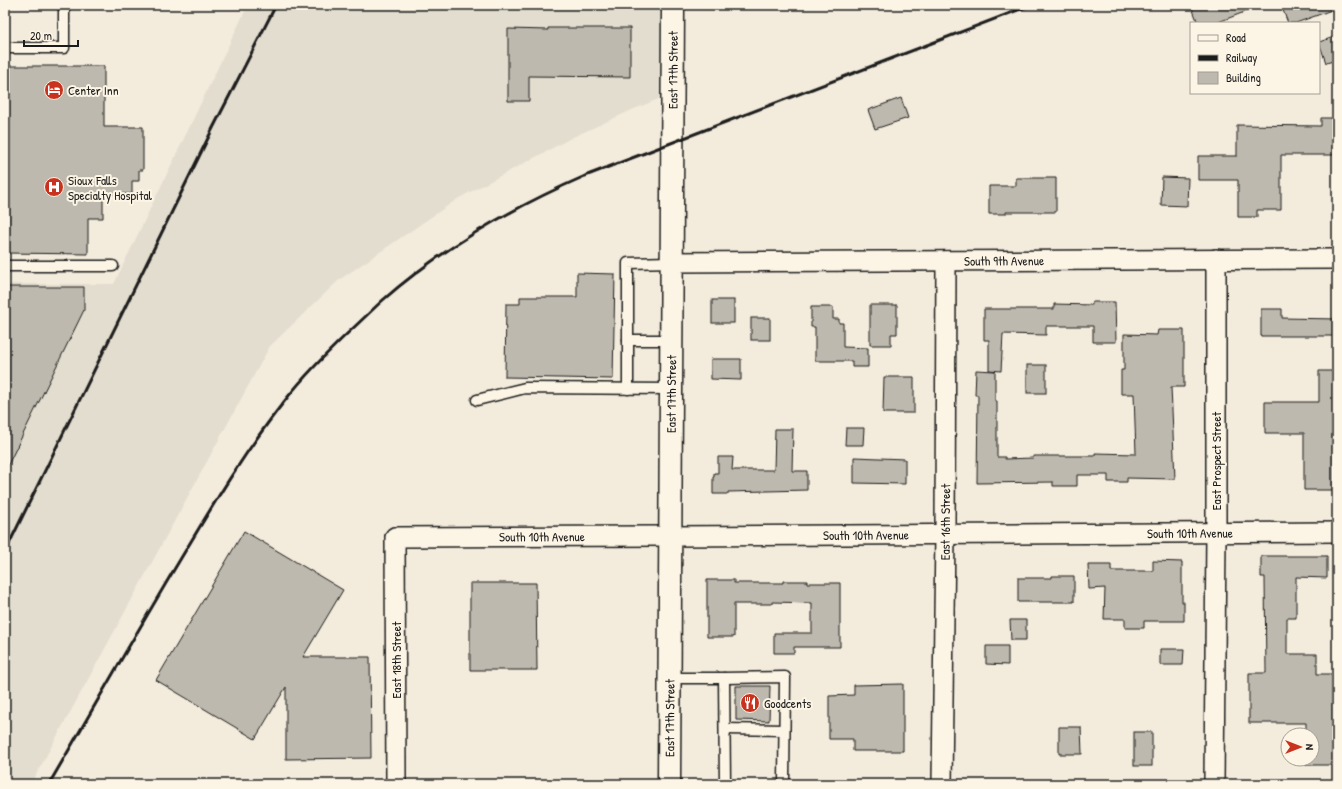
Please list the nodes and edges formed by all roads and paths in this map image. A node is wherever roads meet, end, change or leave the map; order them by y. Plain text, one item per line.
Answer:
1 (64, 5) edge
2 (673, 5) edge
3 (5, 48) edge
4 (1216, 259) junction
5 (1337, 259) edge
6 (946, 261) junction
7 (672, 262) junction
8 (5, 266) edge
9 (113, 266) dead end
10 (628, 340) junction
11 (671, 340) junction
12 (628, 389) junction
13 (671, 390) junction
14 (477, 400) dead end
15 (1216, 532) junction
16 (1337, 532) edge
17 (945, 534) junction
18 (395, 536) joint
19 (670, 536) junction
20 (670, 678) junction
21 (724, 678) junction
22 (725, 729) junction
23 (784, 730) junction
24 (396, 784) edge
25 (669, 784) edge
26 (725, 784) edge
27 (784, 784) edge
28 (942, 784) edge
29 (1214, 784) edge

1 - 3 lane
2 - 7 street, East 17th Street
4 - 5 street, South 9th Avenue
4 - 6 street, South 9th Avenue
4 - 15 street, East Prospect Street
6 - 7 street, South 9th Avenue
6 - 17 street, East 16th Street
7 - 10 lane
7 - 11 street, East 17th Street
8 - 9 lane
10 - 11 lane
10 - 12 lane
11 - 13 street, East 17th Street
12 - 13 lane
12 - 14 lane
13 - 19 street, East 17th Street
15 - 16 street, South 10th Avenue
15 - 17 street, South 10th Avenue
15 - 29 street, East Prospect Street
17 - 19 street, South 10th Avenue
17 - 28 street, East 16th Street
18 - 19 street, South 10th Avenue
18 - 24 street, East 18th Street
19 - 20 street, East 17th Street
20 - 21 lane
20 - 25 street, East 17th Street
21 - 22 lane
21 - 23 lane
22 - 23 lane
22 - 26 lane
23 - 27 lane

